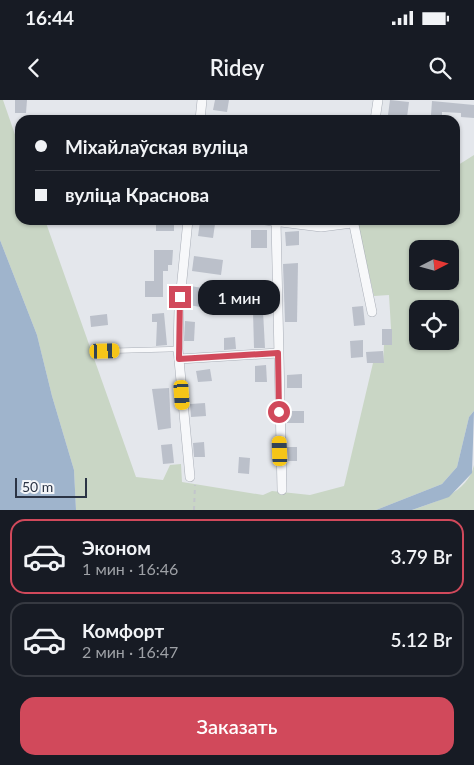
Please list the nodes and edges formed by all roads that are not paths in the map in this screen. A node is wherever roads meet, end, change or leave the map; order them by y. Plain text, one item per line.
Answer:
1 (202, 100) edge
2 (378, 100) edge
3 (200, 115) edge
4 (376, 115) edge
5 (188, 225) edge
6 (276, 225) edge
7 (306, 225) edge
8 (333, 225) edge
9 (353, 225) edge
10 (372, 312) dead end
11 (178, 349) junction
12 (105, 351) dead end
13 (278, 353) junction
14 (179, 359) junction
15 (192, 478) road end
16 (282, 490) dead end

1 - 3 street
2 - 4 street
5 - 11 street
6 - 13 street
7 - 8 street
9 - 10 street
11 - 12 lane
11 - 14 street
13 - 14 street
13 - 16 street
14 - 15 street

